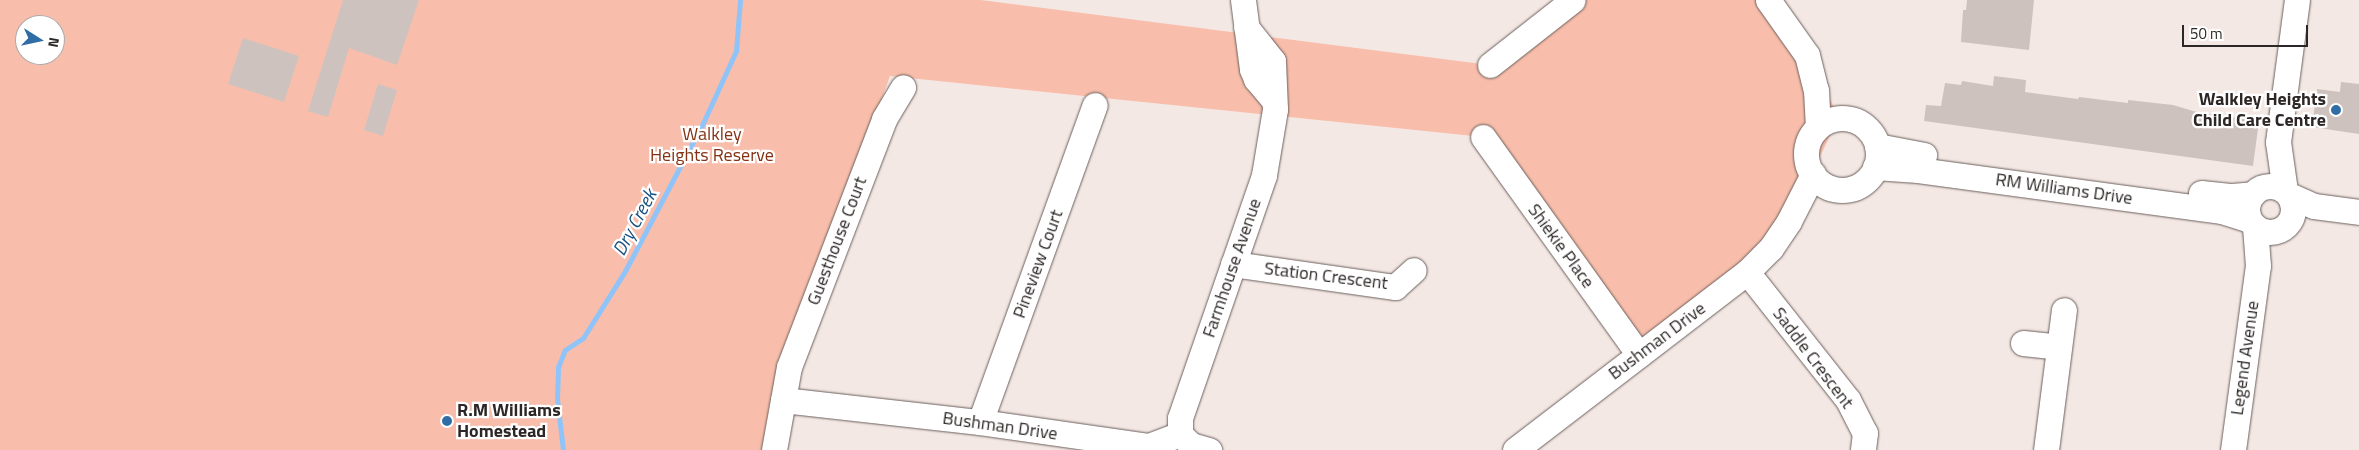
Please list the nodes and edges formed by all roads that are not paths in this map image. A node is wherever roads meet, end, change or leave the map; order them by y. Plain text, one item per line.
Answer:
1 (1243, 0) edge
2 (1573, 0) edge
3 (1768, 0) edge
4 (2298, 0) edge
5 (1490, 65) dead end
6 (903, 87) dead end
7 (1095, 105) dead end
8 (1829, 122) junction
9 (1483, 136) dead end
10 (1876, 156) junction
11 (1822, 181) junction
12 (2272, 192) junction
13 (2359, 212) edge
14 (2268, 225) junction
15 (2359, 228) edge
16 (1233, 264) junction
17 (1414, 270) dead end
18 (1747, 272) junction
19 (2064, 310) dead end
20 (2024, 344) dead end
21 (2059, 347) junction
22 (1639, 355) junction
23 (783, 400) junction
24 (980, 422) junction
25 (1180, 434) junction
26 (774, 450) edge
27 (1209, 450) edge
28 (1515, 450) edge
29 (1863, 450) edge
30 (2046, 450) edge
31 (2233, 450) edge

1 - 16 street, Farmhouse Avenue
2 - 5 street
3 - 8 street
4 - 12 street
6 - 23 street, Guesthouse Court
7 - 24 street, Pineview Court
8 - 10 street
8 - 11 street
9 - 22 street, Shiekie Place
10 - 11 street
10 - 12 street, RM Williams Drive
10 - 14 street, RM Williams Drive
11 - 18 street, Bushman Drive
12 - 13 street, RM Williams Drive
12 - 14 street
12 - 14 street
14 - 15 street, RM Williams Drive
14 - 31 street, Legend Avenue
16 - 17 street, Station Crescent
16 - 25 street, Farmhouse Avenue
18 - 22 street, Bushman Drive
18 - 29 street, Saddle Crescent
19 - 21 street
20 - 21 street
21 - 30 street
22 - 28 street, Bushman Drive
23 - 24 street, Bushman Drive
23 - 26 street, Guesthouse Court
24 - 25 street, Bushman Drive
25 - 27 street

